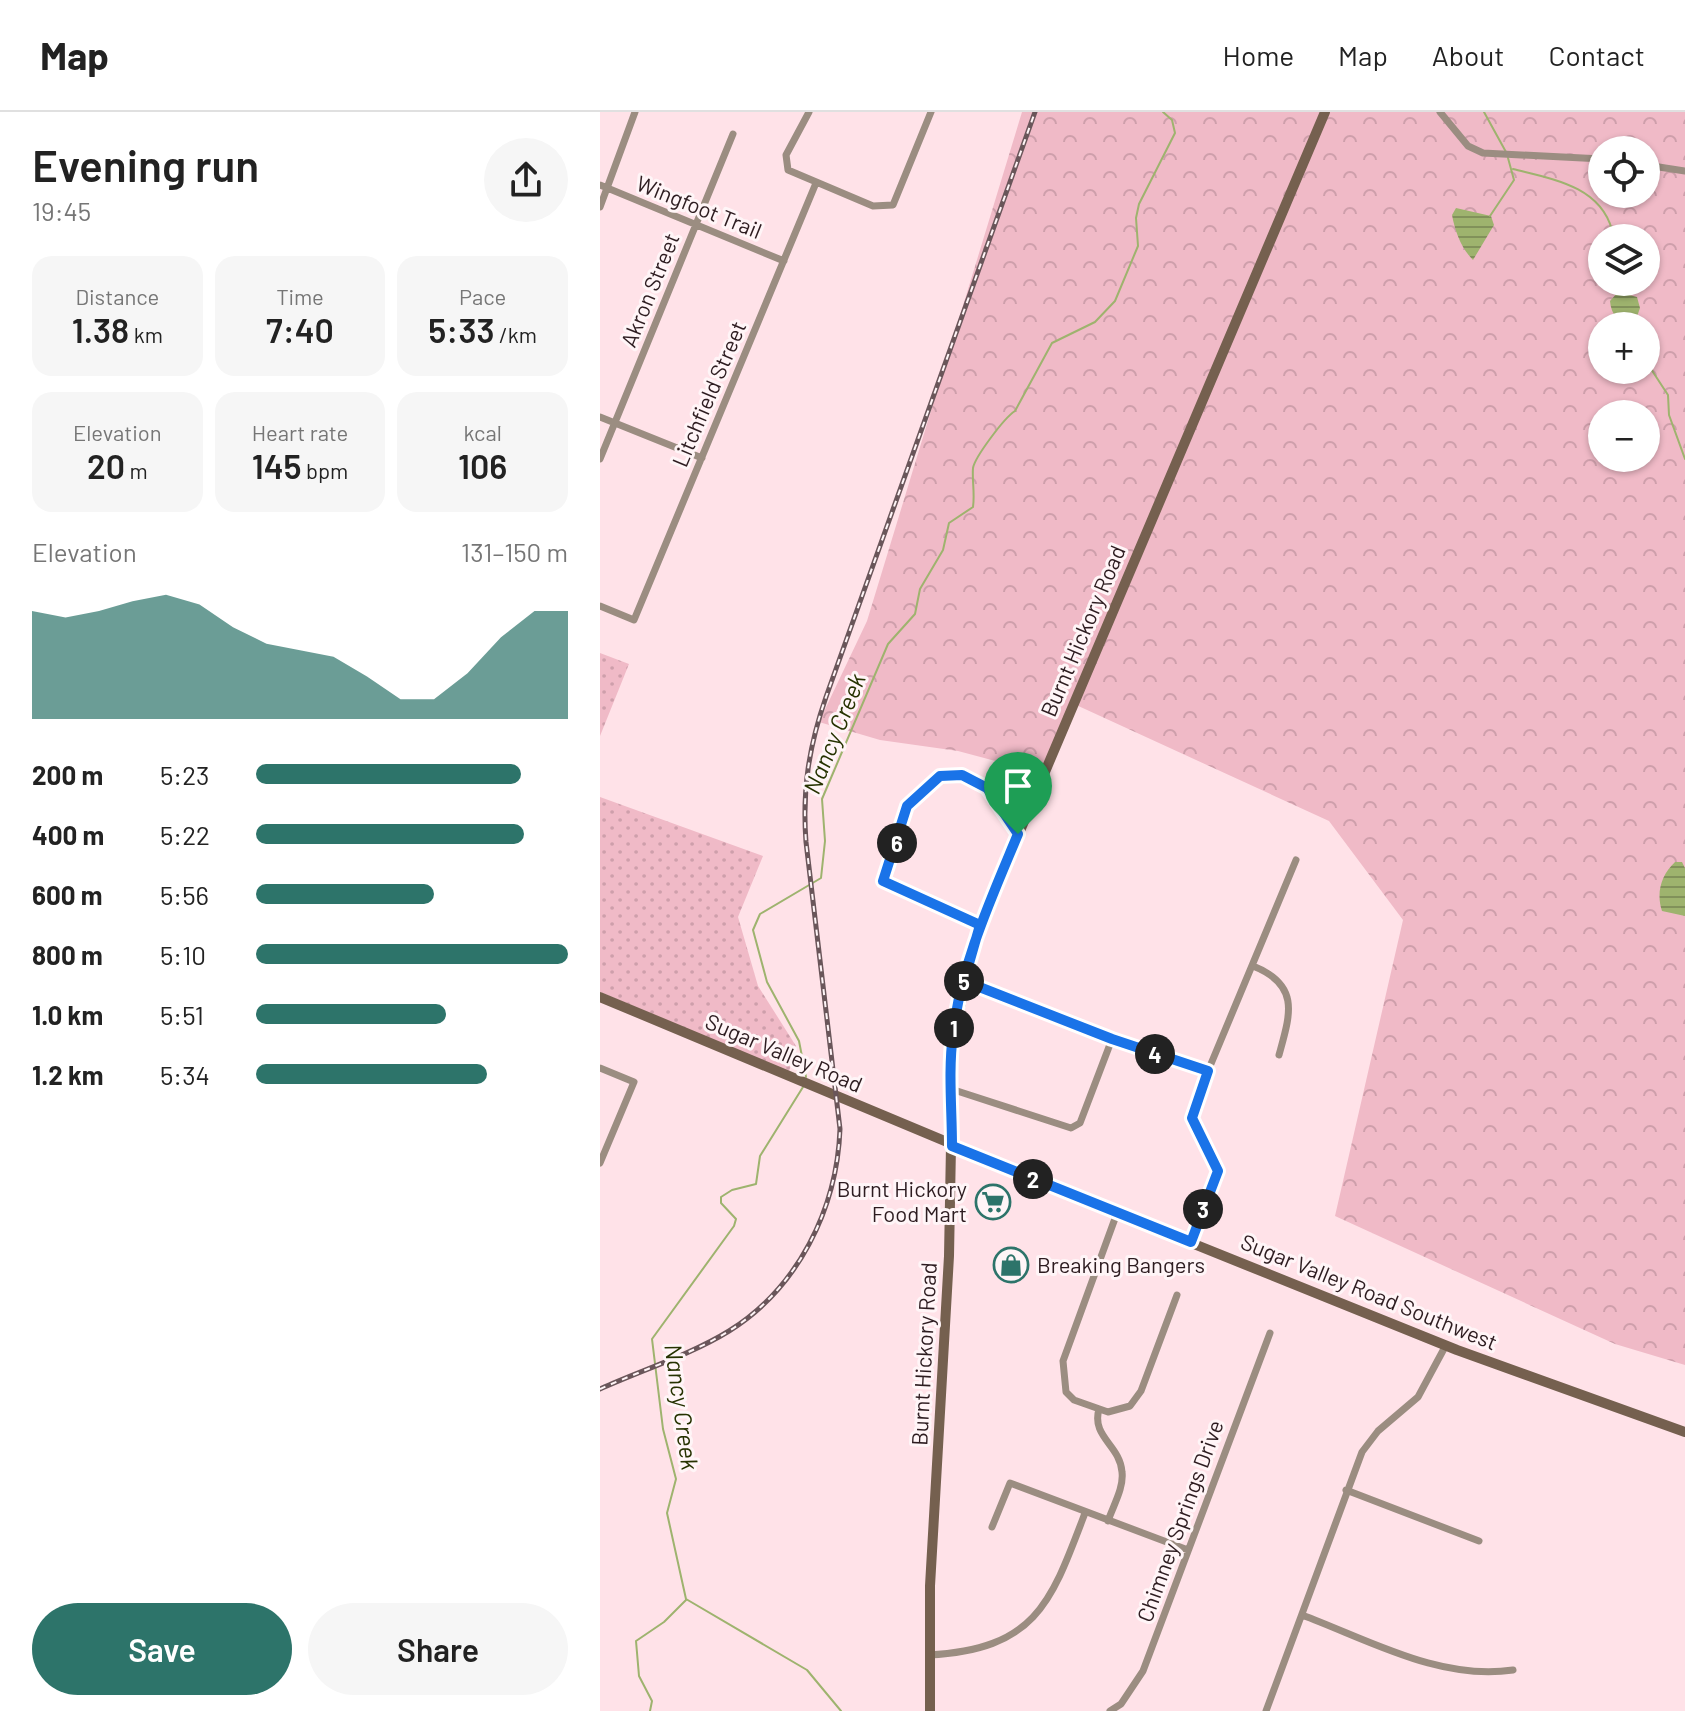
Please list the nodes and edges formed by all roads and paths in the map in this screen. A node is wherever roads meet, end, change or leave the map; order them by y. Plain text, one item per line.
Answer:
1 (635, 112) edge
2 (931, 112) edge
3 (1325, 112) edge
4 (1440, 112) edge
5 (805, 113) edge
6 (733, 134) dead end
7 (1588, 158) edge
8 (1660, 167) edge
9 (1685, 171) edge
10 (816, 183) junction
11 (604, 186) edge
12 (600, 207) edge
13 (695, 226) junction
14 (784, 261) junction
15 (600, 417) edge
16 (615, 423) junction
17 (702, 458) junction
18 (600, 459) edge
19 (600, 606) edge
20 (1018, 834) junction
21 (1296, 860) dead end
22 (980, 925) junction
23 (1253, 966) junction
24 (964, 981) junction
25 (600, 997) edge
26 (1112, 1039) junction
27 (1279, 1055) dead end
28 (600, 1068) edge
29 (1208, 1071) junction
30 (951, 1089) junction
31 (952, 1146) junction
32 (600, 1163) edge
33 (1117, 1213) junction
34 (1191, 1242) junction
35 (1177, 1295) dead end
36 (1270, 1333) dead end
37 (1446, 1345) junction
38 (1099, 1409) junction
39 (1685, 1432) edge
40 (1346, 1490) junction
41 (1085, 1513) junction
42 (1108, 1521) junction
43 (992, 1527) dead end
44 (1479, 1541) dead end
45 (1188, 1550) junction
46 (1302, 1615) junction
47 (929, 1655) junction
48 (1513, 1670) dead end
49 (930, 1711) edge
50 (1110, 1711) edge
51 (1266, 1711) edge

1 - 11 street
2 - 10 street
3 - 20 main road, Burnt Hickory Road
4 - 7 street
5 - 10 street
6 - 13 street, Akron Street
8 - 9 street
10 - 14 street, Litchfield Street
11 - 12 street
11 - 13 street, Wingfoot Trail
13 - 14 street, Wingfoot Trail
13 - 16 street, Akron Street
14 - 17 street, Litchfield Street
15 - 16 street
16 - 17 street
16 - 18 street, Akron Street
17 - 19 street, Litchfield Street
20 - 22 main road, Burnt Hickory Road
20 - 22 street
21 - 23 street
22 - 24 main road, Burnt Hickory Road
23 - 27 street
23 - 29 street
24 - 26 street
24 - 30 main road, Burnt Hickory Road
25 - 31 main road, Sugar Valley Road
26 - 29 street
26 - 30 street
28 - 32 street
29 - 34 street
30 - 31 main road, Burnt Hickory Road
31 - 33 main road, Sugar Valley Road Southwest
31 - 47 main road, Burnt Hickory Road
33 - 34 main road, Sugar Valley Road Southwest
33 - 38 street
34 - 37 main road, Sugar Valley Road Southwest
35 - 38 street
36 - 45 street, Chimney Springs Drive
37 - 39 main road, Sugar Valley Road Southwest
37 - 40 street
38 - 42 street
40 - 44 street
40 - 46 street
41 - 42 street
41 - 43 street
41 - 47 street
42 - 45 street
45 - 50 street, Chimney Springs Drive
46 - 48 street
46 - 51 street
47 - 49 main road, Burnt Hickory Road

